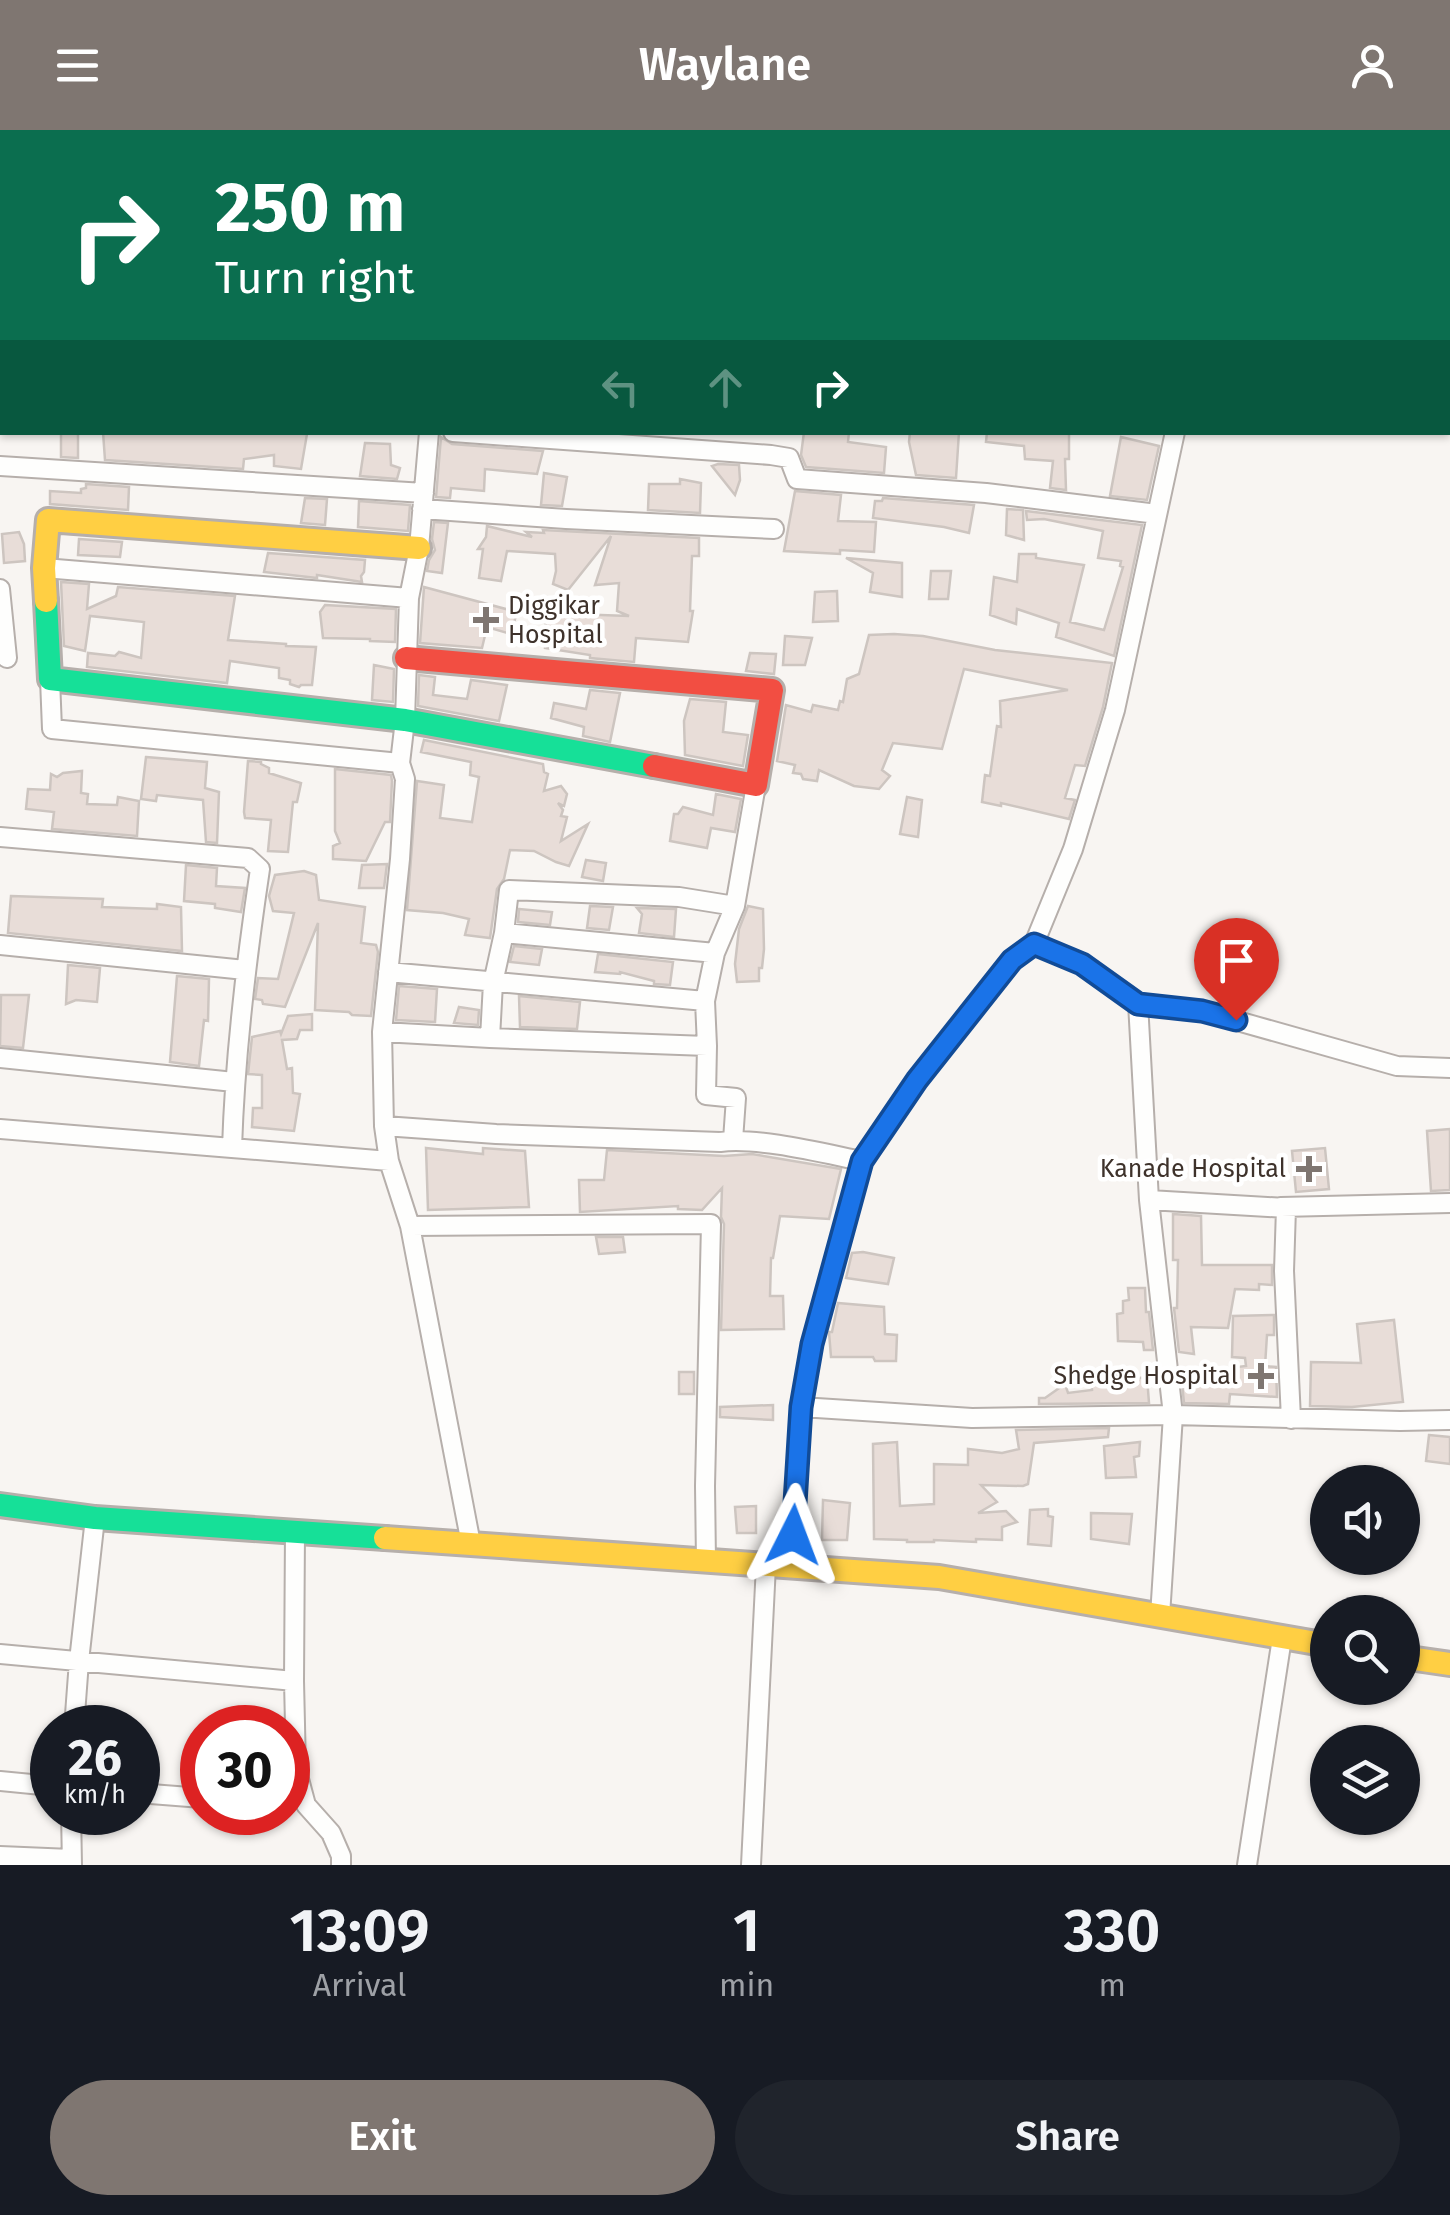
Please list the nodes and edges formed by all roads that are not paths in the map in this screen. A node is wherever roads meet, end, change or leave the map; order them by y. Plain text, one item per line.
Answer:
1 (429, 435) edge
2 (495, 435) edge
3 (1175, 435) edge
4 (0, 466) edge
5 (423, 501) junction
6 (1158, 514) junction
7 (774, 529) dead end
8 (418, 548) junction
9 (44, 568) junction
10 (0, 588) edge
11 (410, 598) junction
12 (6, 658) dead end
13 (406, 658) junction
14 (50, 679) junction
15 (405, 720) junction
16 (400, 762) junction
17 (756, 785) junction
18 (0, 838) edge
19 (734, 906) junction
20 (504, 932) junction
21 (0, 944) edge
22 (1034, 944) junction
23 (715, 953) junction
24 (245, 970) junction
25 (388, 972) junction
26 (493, 983) junction
27 (705, 1001) junction
28 (1138, 1004) junction
29 (382, 1032) junction
30 (490, 1038) junction
31 (707, 1046) junction
32 (0, 1058) edge
33 (1450, 1068) edge
34 (234, 1082) junction
35 (384, 1126) junction
36 (0, 1128) edge
37 (733, 1140) junction
38 (232, 1148) junction
39 (389, 1160) junction
40 (862, 1161) junction
41 (1149, 1200) junction
42 (1450, 1203) edge
43 (1281, 1207) junction
44 (410, 1226) junction
45 (801, 1407) junction
46 (1173, 1415) junction
47 (1292, 1419) junction
48 (1450, 1420) edge
49 (0, 1505) edge
50 (95, 1518) junction
51 (296, 1531) junction
52 (471, 1544) junction
53 (706, 1561) junction
54 (766, 1565) junction
55 (791, 1567) junction
56 (1160, 1616) junction
57 (1282, 1638) junction
58 (1310, 1642) edge
59 (0, 1654) edge
60 (1420, 1659) edge
61 (79, 1661) junction
62 (1450, 1664) edge
63 (294, 1681) junction
64 (76, 1705) edge
65 (295, 1705) edge
66 (0, 1781) edge
67 (30, 1784) edge
68 (310, 1816) edge
69 (71, 1835) edge
70 (0, 1856) edge
71 (71, 1862) edge
72 (341, 1865) edge
73 (752, 1865) edge
74 (1248, 1865) edge

1 - 5 street
2 - 6 street
3 - 6 street
4 - 5 street
5 - 7 street
5 - 8 street
6 - 22 street
8 - 9 street
8 - 11 street
9 - 11 street
9 - 14 street
10 - 12 street
11 - 13 street
13 - 15 street
13 - 17 street
14 - 15 street
14 - 16 street
15 - 16 street
15 - 17 street
16 - 25 street
17 - 19 street
18 - 24 street
19 - 20 street
19 - 23 street
20 - 23 street
20 - 26 street
21 - 24 street
22 - 28 street
22 - 40 street
23 - 27 street
24 - 34 street
25 - 26 street
25 - 29 street
26 - 27 street
26 - 30 street
27 - 31 street
28 - 33 street
28 - 41 street
29 - 30 street
29 - 35 street
30 - 31 street
31 - 37 street
32 - 34 street
34 - 38 street
35 - 37 street
35 - 39 street
36 - 38 street
37 - 40 street
38 - 39 street
39 - 44 street
40 - 45 street
41 - 43 street
41 - 46 street
42 - 43 street
43 - 47 street
44 - 52 street
44 - 53 street
45 - 46 street
45 - 55 street
46 - 47 street
46 - 56 street
47 - 48 street
49 - 50 street
50 - 51 street
50 - 61 street
51 - 52 street
51 - 63 street
52 - 53 street
53 - 54 street
54 - 55 street
54 - 73 street
55 - 56 street
56 - 57 street
57 - 58 street
57 - 74 street
59 - 61 street
60 - 62 street
61 - 63 street
61 - 64 street
63 - 65 street
66 - 67 street
68 - 72 street
69 - 71 street
70 - 71 street

